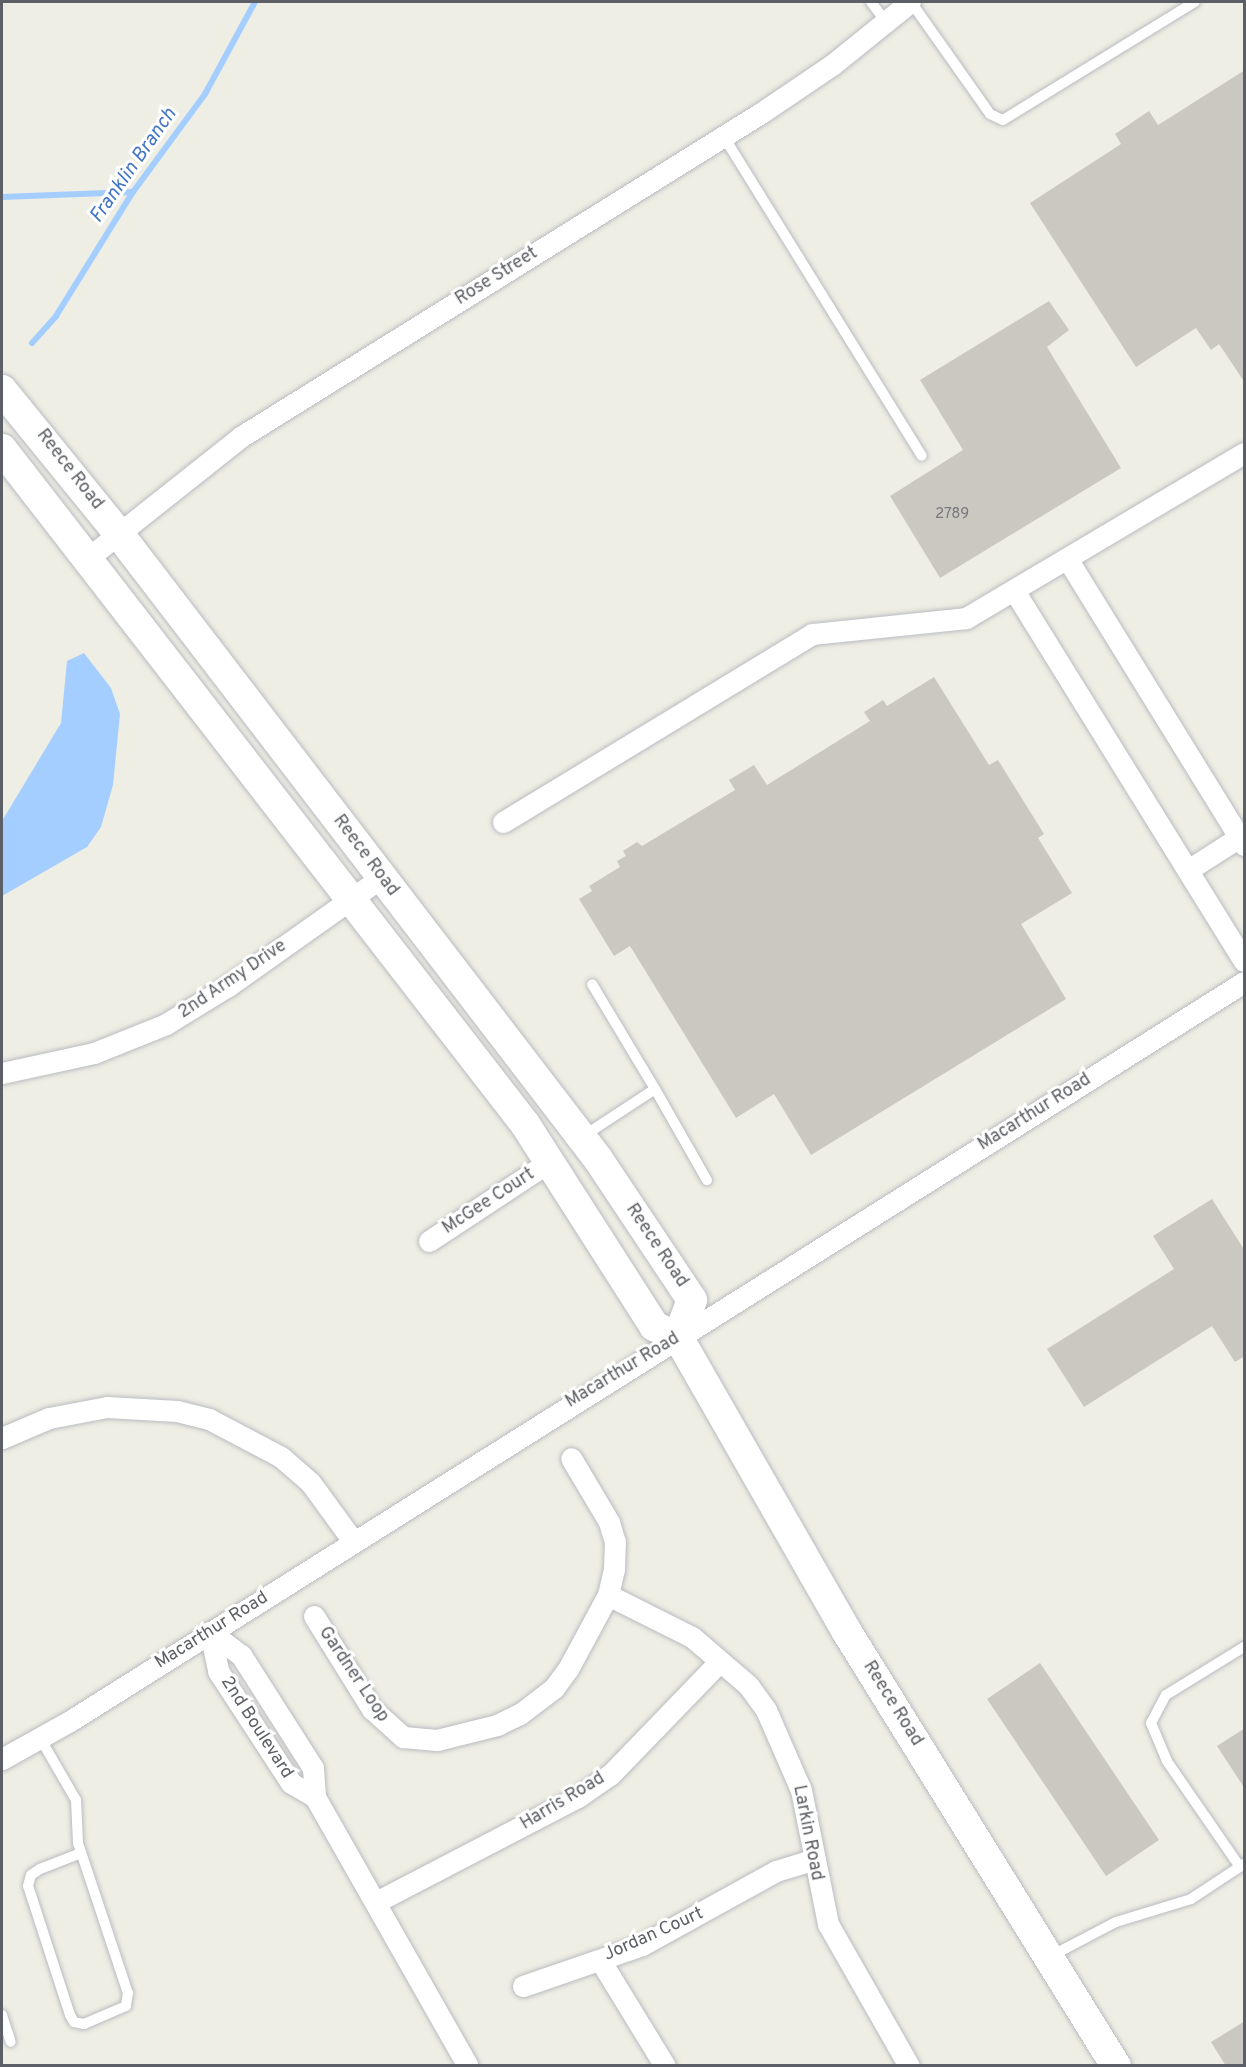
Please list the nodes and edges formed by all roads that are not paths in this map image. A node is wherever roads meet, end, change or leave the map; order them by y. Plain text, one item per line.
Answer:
1 (872, 2) edge
2 (911, 2) edge
3 (1195, 2) edge
4 (886, 22) junction
5 (724, 137) junction
6 (2, 390) edge
7 (2, 449) edge
8 (1245, 453) edge
9 (922, 456) dead end
10 (119, 534) junction
11 (88, 558) junction
12 (1068, 560) junction
13 (1015, 592) junction
14 (503, 822) dead end
15 (1243, 839) edge
16 (1188, 870) junction
17 (382, 878) junction
18 (351, 900) junction
19 (1245, 962) edge
20 (1245, 982) edge
21 (592, 984) dead end
22 (2, 1073) edge
23 (655, 1089) junction
24 (582, 1137) junction
25 (549, 1162) junction
26 (707, 1180) dead end
27 (429, 1241) dead end
28 (678, 1337) junction
29 (2, 1438) edge
30 (571, 1458) dead end
31 (353, 1541) junction
32 (608, 1595) junction
33 (314, 1616) dead end
34 (210, 1632) junction
35 (1245, 1647) edge
36 (720, 1661) junction
37 (40, 1738) junction
38 (2, 1759) edge
39 (81, 1853) junction
40 (813, 1860) junction
41 (1242, 1865) edge
42 (376, 1902) junction
43 (1049, 1957) junction
44 (600, 1960) junction
45 (523, 1986) dead end
46 (2, 2015) edge
47 (11, 2042) dead end
48 (468, 2066) edge
49 (665, 2066) edge
50 (909, 2066) edge
51 (1116, 2066) edge

1 - 4 lane
2 - 3 lane
2 - 4 street, Rose Street
4 - 5 street, Rose Street
5 - 9 lane
5 - 10 street, Rose Street
6 - 10 street, Reece Road
7 - 11 street, Reece Road
8 - 12 street
10 - 11 street, Rose Street
10 - 17 street, Reece Road
11 - 18 street, Reece Road
12 - 13 street
12 - 15 street
13 - 14 street
13 - 16 street
15 - 16 street
16 - 19 street
17 - 18 street, 2nd Army Drive
17 - 24 street, Reece Road
18 - 22 street, 2nd Army Drive
18 - 25 street, Reece Road
20 - 28 street, Macarthur Road
21 - 23 lane
23 - 24 lane
23 - 26 lane
24 - 28 street, Reece Road
25 - 27 street, McGee Court
25 - 28 street, Reece Road
28 - 31 street, Macarthur Road
28 - 43 street, Reece Road
29 - 31 street
30 - 32 street, Gardner Loop
31 - 34 street, Macarthur Road
32 - 33 street, Gardner Loop
32 - 36 street, Larkin Road
34 - 37 street, Macarthur Road
34 - 42 street, 2nd Boulevard
35 - 41 lane
36 - 40 street, Larkin Road
36 - 42 street, Harris Road
37 - 38 street, Macarthur Road
37 - 39 lane
39 - 39 lane
40 - 44 street, Jordan Court
40 - 50 street, Larkin Road
41 - 43 lane
42 - 48 street, 2nd Boulevard
43 - 51 street, Reece Road
44 - 45 street, Jordan Court
44 - 49 street
46 - 47 lane

